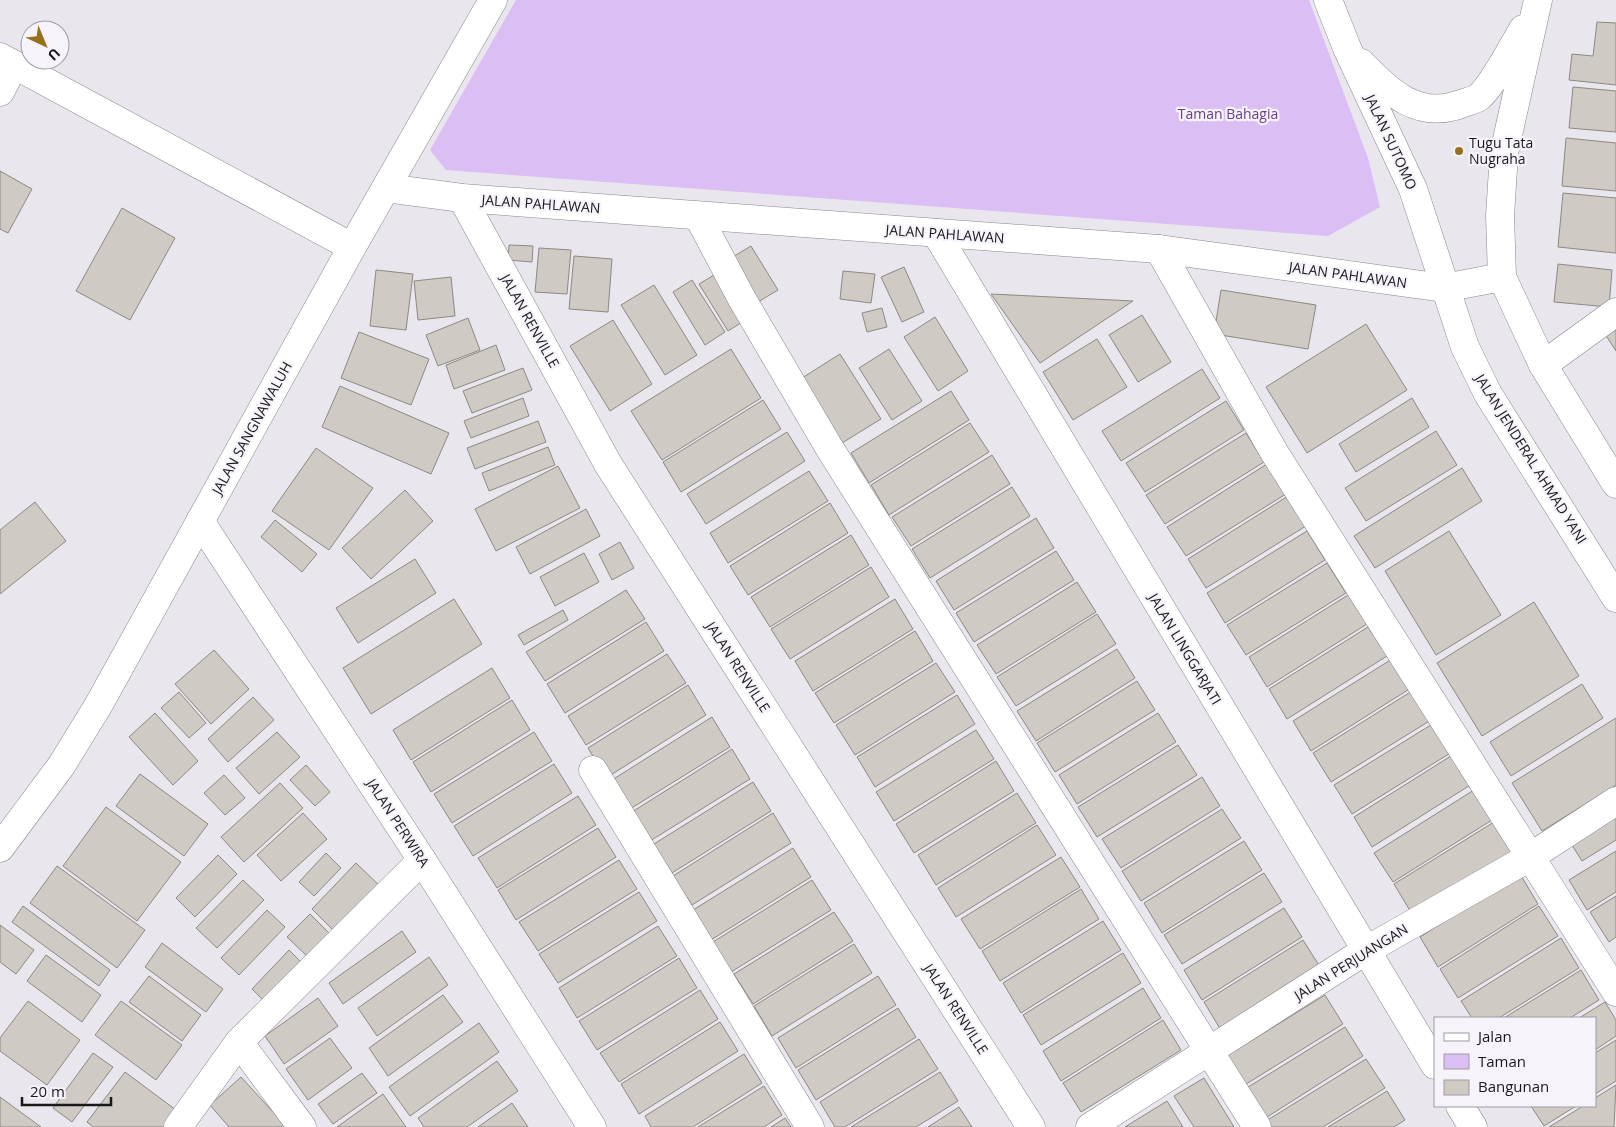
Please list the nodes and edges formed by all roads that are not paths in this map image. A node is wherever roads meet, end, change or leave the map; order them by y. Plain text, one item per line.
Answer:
1 (493, 0) edge
2 (1328, 0) edge
3 (1537, 3) edge
4 (1347, 48) junction
5 (7, 61) edge
6 (0, 92) edge
7 (386, 188) junction
8 (462, 198) junction
9 (698, 216) junction
10 (936, 233) junction
11 (352, 247) junction
12 (1159, 250) junction
13 (1502, 278) junction
14 (1444, 288) junction
15 (1616, 312) edge
16 (1543, 365) junction
17 (1616, 484) edge
18 (200, 521) junction
19 (1616, 598) edge
20 (593, 770) dead end
21 (1616, 802) edge
22 (0, 848) edge
23 (1530, 857) junction
24 (422, 860) junction
25 (1366, 951) junction
26 (1616, 992) edge
27 (239, 1042) junction
28 (1210, 1052) junction
29 (1434, 1063) edge
30 (1461, 1107) edge
31 (178, 1127) edge
32 (302, 1127) edge
33 (592, 1127) edge
34 (810, 1127) edge
35 (1031, 1127) edge
36 (1090, 1127) edge
37 (1257, 1127) edge
38 (1473, 1127) edge

1 - 7 street, JALAN SANGNAWALUH
2 - 4 street, JALAN SUTOMO
3 - 4 street
3 - 13 street
4 - 14 street, JALAN SUTOMO
5 - 6 street
5 - 11 street
7 - 8 street, JALAN PAHLAWAN
7 - 11 street, JALAN SANGNAWALUH
8 - 9 street, JALAN PAHLAWAN
8 - 35 street, JALAN RENVILLE
9 - 10 street, JALAN PAHLAWAN
9 - 28 street
10 - 12 street, JALAN PAHLAWAN
10 - 25 street, JALAN LINGGARJATI
11 - 18 street, JALAN SANGNAWALUH
12 - 14 street, JALAN PAHLAWAN
12 - 23 street
13 - 14 street, JALAN PAHLAWAN
13 - 16 street
14 - 19 street, JALAN JENDERAL AHMAD YANI
15 - 16 street
16 - 17 street
18 - 22 street, JALAN SANGNAWALUH
18 - 24 street, JALAN PERWIRA
20 - 34 street
21 - 23 street, JALAN PERJUANGAN
23 - 25 street, JALAN PERJUANGAN
23 - 26 street
24 - 27 street
24 - 33 street, JALAN PERWIRA
25 - 28 street, JALAN PERJUANGAN
25 - 29 street, JALAN LINGGARJATI
27 - 31 street
27 - 32 street
28 - 36 street, JALAN PERJUANGAN
28 - 37 street
30 - 38 street

